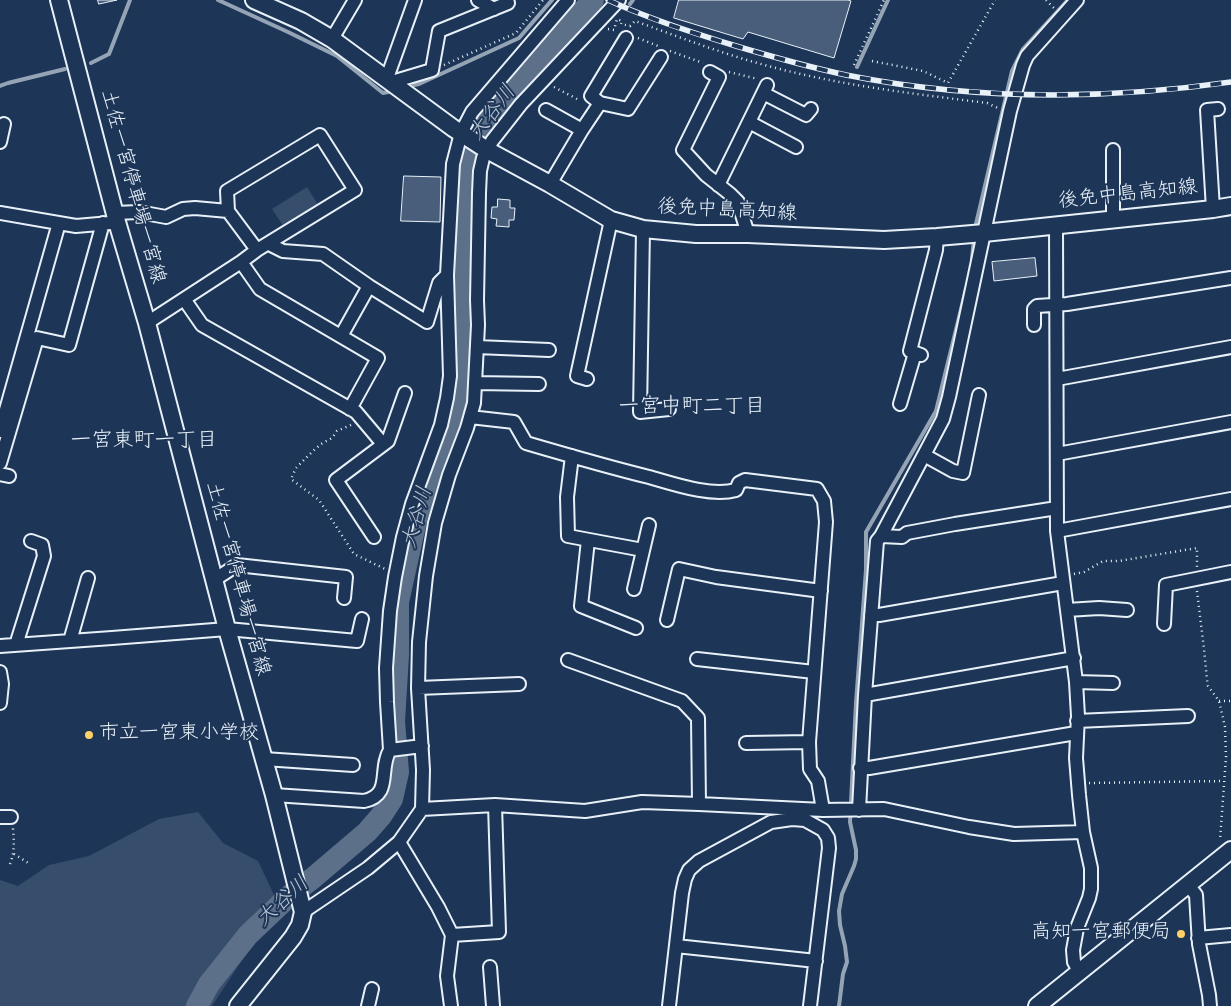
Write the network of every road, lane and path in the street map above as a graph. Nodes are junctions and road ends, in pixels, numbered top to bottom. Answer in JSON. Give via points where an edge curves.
{"nodes":[{"id":1,"x":59,"y":0,"type":"edge"},
{"id":2,"x":254,"y":0,"type":"edge"},
{"id":3,"x":355,"y":0,"type":"edge"},
{"id":4,"x":415,"y":0,"type":"edge"},
{"id":5,"x":478,"y":0,"type":"edge"},
{"id":6,"x":543,"y":0,"type":"edge"},
{"id":7,"x":568,"y":0,"type":"edge"},
{"id":8,"x":619,"y":0,"type":"edge"},
{"id":9,"x":884,"y":0,"type":"edge"},
{"id":10,"x":995,"y":0,"type":"edge"},
{"id":11,"x":1046,"y":0,"type":"edge"},
{"id":12,"x":1077,"y":0,"type":"edge"},
{"id":13,"x":508,"y":4,"type":"dead end"},
{"id":14,"x":1051,"y":5,"type":"dead end"},
{"id":15,"x":494,"y":9,"type":"junction"},
{"id":16,"x":594,"y":26,"type":"junction"},
{"id":17,"x":629,"y":37,"type":"joint"},
{"id":18,"x":332,"y":38,"type":"junction"},
{"id":19,"x":661,"y":57,"type":"dead end"},
{"id":20,"x":872,"y":61,"type":"dead end"},
{"id":21,"x":854,"y":65,"type":"dead end"},
{"id":22,"x":713,"y":69,"type":"junction"},
{"id":23,"x":432,"y":70,"type":"junction"},
{"id":24,"x":389,"y":80,"type":"junction"},
{"id":25,"x":554,"y":86,"type":"dead end"},
{"id":26,"x":764,"y":86,"type":"junction"},
{"id":27,"x":600,"y":102,"type":"junction"},
{"id":28,"x":587,"y":104,"type":"dead end"},
{"id":29,"x":811,"y":109,"type":"dead end"},
{"id":30,"x":998,"y":109,"type":"dead end"},
{"id":31,"x":1218,"y":109,"type":"dead end"},
{"id":32,"x":546,"y":110,"type":"dead end"},
{"id":33,"x":748,"y":122,"type":"junction"},
{"id":34,"x":4,"y":124,"type":"dead end"},
{"id":35,"x":582,"y":130,"type":"junction"},
{"id":36,"x":461,"y":133,"type":"junction"},
{"id":37,"x":0,"y":142,"type":"edge"},
{"id":38,"x":796,"y":147,"type":"dead end"},
{"id":39,"x":484,"y":148,"type":"junction"},
{"id":40,"x":1113,"y":150,"type":"dead end"},
{"id":41,"x":550,"y":184,"type":"junction"},
{"id":42,"x":718,"y":185,"type":"junction"},
{"id":43,"x":1231,"y":206,"type":"edge"},
{"id":44,"x":1213,"y":209,"type":"junction"},
{"id":45,"x":228,"y":211,"type":"junction"},
{"id":46,"x":0,"y":213,"type":"edge"},
{"id":47,"x":1113,"y":219,"type":"junction"},
{"id":48,"x":112,"y":220,"type":"junction"},
{"id":49,"x":611,"y":220,"type":"junction"},
{"id":50,"x":59,"y":223,"type":"junction"},
{"id":51,"x":1056,"y":225,"type":"junction"},
{"id":52,"x":643,"y":229,"type":"junction"},
{"id":53,"x":978,"y":233,"type":"junction"},
{"id":54,"x":748,"y":234,"type":"junction"},
{"id":55,"x":937,"y":237,"type":"junction"},
{"id":56,"x":263,"y":247,"type":"junction"},
{"id":57,"x":241,"y":262,"type":"junction"},
{"id":58,"x":447,"y":275,"type":"junction"},
{"id":59,"x":1231,"y":278,"type":"edge"},
{"id":60,"x":370,"y":286,"type":"junction"},
{"id":61,"x":184,"y":299,"type":"junction"},
{"id":62,"x":1056,"y":304,"type":"junction"},
{"id":63,"x":148,"y":323,"type":"junction"},
{"id":64,"x":1034,"y":325,"type":"dead end"},
{"id":65,"x":341,"y":336,"type":"junction"},
{"id":66,"x":477,"y":347,"type":"junction"},
{"id":67,"x":1231,"y":347,"type":"edge"},
{"id":68,"x":549,"y":350,"type":"dead end"},
{"id":69,"x":587,"y":379,"type":"dead end"},
{"id":70,"x":1057,"y":379,"type":"junction"},
{"id":71,"x":475,"y":383,"type":"junction"},
{"id":72,"x":540,"y":384,"type":"dead end"},
{"id":73,"x":405,"y":394,"type":"dead end"},
{"id":74,"x":979,"y":395,"type":"dead end"},
{"id":75,"x":900,"y":404,"type":"dead end"},
{"id":76,"x":350,"y":409,"type":"junction"},
{"id":77,"x":669,"y":409,"type":"dead end"},
{"id":78,"x":470,"y":417,"type":"junction"},
{"id":79,"x":1231,"y":422,"type":"edge"},
{"id":80,"x":0,"y":431,"type":"edge"},
{"id":81,"x":384,"y":444,"type":"junction"},
{"id":82,"x":1057,"y":454,"type":"junction"},
{"id":83,"x":924,"y":455,"type":"junction"},
{"id":84,"x":572,"y":456,"type":"junction"},
{"id":85,"x":0,"y":463,"type":"edge"},
{"id":86,"x":1231,"y":499,"type":"edge"},
{"id":87,"x":1057,"y":508,"type":"junction"},
{"id":88,"x":649,"y":525,"type":"dead end"},
{"id":89,"x":1057,"y":531,"type":"junction"},
{"id":90,"x":881,"y":536,"type":"junction"},
{"id":91,"x":374,"y":537,"type":"dead end"},
{"id":92,"x":588,"y":540,"type":"junction"},
{"id":93,"x":31,"y":541,"type":"dead end"},
{"id":94,"x":643,"y":550,"type":"junction"},
{"id":95,"x":1231,"y":572,"type":"edge"},
{"id":96,"x":88,"y":578,"type":"dead end"},
{"id":97,"x":1196,"y":579,"type":"junction"},
{"id":98,"x":214,"y":580,"type":"junction"},
{"id":99,"x":1063,"y":580,"type":"junction"},
{"id":100,"x":634,"y":589,"type":"dead end"},
{"id":101,"x":821,"y":591,"type":"junction"},
{"id":102,"x":344,"y":598,"type":"dead end"},
{"id":103,"x":1067,"y":610,"type":"junction"},
{"id":104,"x":1127,"y":610,"type":"dead end"},
{"id":105,"x":871,"y":615,"type":"junction"},
{"id":106,"x":362,"y":619,"type":"dead end"},
{"id":107,"x":667,"y":620,"type":"dead end"},
{"id":108,"x":1164,"y":624,"type":"dead end"},
{"id":109,"x":636,"y":628,"type":"dead end"},
{"id":110,"x":227,"y":629,"type":"junction"},
{"id":111,"x":70,"y":641,"type":"junction"},
{"id":112,"x":16,"y":645,"type":"junction"},
{"id":113,"x":0,"y":646,"type":"edge"},
{"id":114,"x":1074,"y":658,"type":"junction"},
{"id":115,"x":697,"y":659,"type":"dead end"},
{"id":116,"x":568,"y":660,"type":"dead end"},
{"id":117,"x":0,"y":672,"type":"edge"},
{"id":118,"x":814,"y":672,"type":"junction"},
{"id":119,"x":1076,"y":682,"type":"junction"},
{"id":120,"x":1113,"y":683,"type":"dead end"},
{"id":121,"x":519,"y":684,"type":"dead end"},
{"id":122,"x":418,"y":688,"type":"junction"},
{"id":123,"x":864,"y":695,"type":"junction"},
{"id":124,"x":1219,"y":701,"type":"junction"},
{"id":125,"x":1231,"y":701,"type":"edge"},
{"id":126,"x":0,"y":702,"type":"edge"},
{"id":127,"x":1188,"y":716,"type":"dead end"},
{"id":128,"x":1077,"y":728,"type":"junction"},
{"id":129,"x":810,"y":742,"type":"junction"},
{"id":130,"x":746,"y":743,"type":"dead end"},
{"id":131,"x":422,"y":746,"type":"junction"},
{"id":132,"x":390,"y":750,"type":"junction"},
{"id":133,"x":264,"y":759,"type":"junction"},
{"id":134,"x":353,"y":765,"type":"dead end"},
{"id":135,"x":860,"y":768,"type":"junction"},
{"id":136,"x":1224,"y":781,"type":"junction"},
{"id":137,"x":1078,"y":783,"type":"junction"},
{"id":138,"x":274,"y":795,"type":"junction"},
{"id":139,"x":699,"y":804,"type":"junction"},
{"id":140,"x":495,"y":805,"type":"junction"},
{"id":141,"x":422,"y":809,"type":"junction"},
{"id":142,"x":823,"y":810,"type":"junction"},
{"id":143,"x":854,"y":810,"type":"junction"},
{"id":144,"x":5,"y":817,"type":"edge"},
{"id":145,"x":1083,"y":832,"type":"junction"},
{"id":146,"x":399,"y":842,"type":"junction"},
{"id":147,"x":1227,"y":853,"type":"edge"},
{"id":148,"x":14,"y":854,"type":"junction"},
{"id":149,"x":10,"y":864,"type":"dead end"},
{"id":150,"x":30,"y":864,"type":"dead end"},
{"id":151,"x":1188,"y":885,"type":"junction"},
{"id":152,"x":302,"y":911,"type":"junction"},
{"id":153,"x":452,"y":935,"type":"junction"},
{"id":154,"x":1231,"y":935,"type":"edge"},
{"id":155,"x":1198,"y":938,"type":"junction"},
{"id":156,"x":676,"y":946,"type":"junction"},
{"id":157,"x":816,"y":961,"type":"junction"},
{"id":158,"x":490,"y":967,"type":"dead end"},
{"id":159,"x":1080,"y":973,"type":"junction"},
{"id":160,"x":372,"y":989,"type":"dead end"},
{"id":161,"x":238,"y":1006,"type":"edge"},
{"id":162,"x":368,"y":1006,"type":"edge"},
{"id":163,"x":451,"y":1006,"type":"edge"},
{"id":164,"x":493,"y":1006,"type":"edge"},
{"id":165,"x":669,"y":1006,"type":"edge"},
{"id":166,"x":810,"y":1006,"type":"edge"},
{"id":167,"x":1037,"y":1006,"type":"edge"},
{"id":168,"x":1210,"y":1006,"type":"edge"}],
"edges":[{"from":1,"to":48,"type":"main road","name":"土佐一宮停車場一宮線"},
{"from":2,"to":18,"type":"main road","name":"後免中島高知線"},
{"from":3,"to":18,"type":"street"},
{"from":4,"to":24,"type":"street"},
{"from":5,"to":15,"type":"street"},
{"from":6,"to":23,"type":"path","via":[[516,33]]},
{"from":7,"to":36,"type":"street","via":[[472,112]]},
{"from":8,"to":16,"type":"street"},
{"from":9,"to":21,"type":"path"},
{"from":10,"to":20,"type":"path","via":[[948,83],[923,71]]},
{"from":11,"to":14,"type":"path"},
{"from":12,"to":53,"type":"street","via":[[1027,56]]},
{"from":13,"to":15,"type":"street"},
{"from":15,"to":23,"type":"street","via":[[439,31]]},
{"from":16,"to":30,"type":"path","via":[[614,30],[617,19],[622,21],[621,24],[630,26],[635,21],[775,68],[890,90],[987,103]]},
{"from":16,"to":39,"type":"street"},
{"from":17,"to":22,"type":"path"},
{"from":17,"to":27,"type":"street","via":[[591,96]]},
{"from":18,"to":24,"type":"main road","name":"後免中島高知線"},
{"from":19,"to":27,"type":"street","via":[[628,109]]},
{"from":22,"to":26,"type":"path"},
{"from":22,"to":42,"type":"street","via":[[719,77],[683,150]]},
{"from":23,"to":24,"type":"street"},
{"from":24,"to":36,"type":"main road","name":"後免中島高知線"},
{"from":25,"to":28,"type":"path"},
{"from":26,"to":29,"type":"street","via":[[806,115]]},
{"from":26,"to":33,"type":"street"},
{"from":27,"to":35,"type":"street"},
{"from":31,"to":44,"type":"street","via":[[1207,110]]},
{"from":32,"to":35,"type":"street"},
{"from":33,"to":38,"type":"street"},
{"from":33,"to":42,"type":"street"},
{"from":34,"to":37,"type":"street"},
{"from":35,"to":41,"type":"street"},
{"from":36,"to":39,"type":"main road","name":"後免中島高知線"},
{"from":36,"to":58,"type":"street","via":[[453,164]]},
{"from":39,"to":41,"type":"main road","name":"後免中島高知線"},
{"from":39,"to":66,"type":"street","via":[[479,193]]},
{"from":40,"to":47,"type":"street"},
{"from":41,"to":49,"type":"main road","name":"後免中島高知線"},
{"from":42,"to":54,"type":"street","via":[[738,202]]},
{"from":43,"to":44,"type":"main road","name":"後免中島高知線"},
{"from":44,"to":47,"type":"main road","name":"後免中島高知線"},
{"from":45,"to":48,"type":"street","via":[[183,209],[166,217],[139,212]]},
{"from":45,"to":56,"type":"street"},
{"from":45,"to":56,"type":"street","via":[[227,191],[320,135],[355,190]]},
{"from":46,"to":50,"type":"street"},
{"from":47,"to":51,"type":"main road","name":"後免中島高知線"},
{"from":48,"to":50,"type":"street","via":[[76,226]]},
{"from":48,"to":63,"type":"main road","name":"土佐一宮停車場一宮線"},
{"from":48,"to":85,"type":"street","via":[[69,345],[37,338]]},
{"from":49,"to":52,"type":"main road","name":"後免中島高知線"},
{"from":49,"to":69,"type":"street","via":[[577,376]]},
{"from":50,"to":80,"type":"street"},
{"from":51,"to":53,"type":"main road","name":"後免中島高知線"},
{"from":51,"to":62,"type":"street"},
{"from":52,"to":54,"type":"main road","name":"後免中島高知線"},
{"from":52,"to":77,"type":"street","via":[[640,412]]},
{"from":53,"to":55,"type":"main road","name":"後免中島高知線"},
{"from":53,"to":83,"type":"street","via":[[949,397],[943,419]]},
{"from":54,"to":55,"type":"main road","name":"後免中島高知線","via":[[884,240]]},
{"from":55,"to":75,"type":"street","via":[[910,351],[918,354]]},
{"from":56,"to":57,"type":"street"},
{"from":56,"to":60,"type":"street","via":[[323,254]]},
{"from":57,"to":61,"type":"street"},
{"from":57,"to":65,"type":"street","via":[[260,289]]},
{"from":58,"to":60,"type":"street","via":[[439,282],[427,322]]},
{"from":58,"to":132,"type":"street","via":[[450,376],[447,398],[403,537],[390,610],[386,668]]},
{"from":59,"to":62,"type":"street"},
{"from":60,"to":65,"type":"street"},
{"from":61,"to":63,"type":"street"},
{"from":61,"to":76,"type":"street","via":[[202,325]]},
{"from":62,"to":64,"type":"street","via":[[1037,306]]},
{"from":62,"to":70,"type":"street"},
{"from":63,"to":98,"type":"main road","name":"土佐一宮停車場一宮線"},
{"from":65,"to":76,"type":"street","via":[[378,358]]},
{"from":66,"to":68,"type":"street"},
{"from":66,"to":71,"type":"street"},
{"from":67,"to":70,"type":"street"},
{"from":70,"to":82,"type":"street"},
{"from":71,"to":72,"type":"street"},
{"from":71,"to":78,"type":"street"},
{"from":73,"to":81,"type":"street","via":[[388,441]]},
{"from":74,"to":83,"type":"street","via":[[963,473]]},
{"from":76,"to":81,"type":"street"},
{"from":78,"to":84,"type":"street","via":[[514,422],[526,443]]},
{"from":78,"to":122,"type":"street","via":[[448,475],[435,523],[419,642]]},
{"from":79,"to":82,"type":"street"},
{"from":81,"to":91,"type":"street","via":[[336,480]]},
{"from":82,"to":87,"type":"street"},
{"from":83,"to":90,"type":"street"},
{"from":84,"to":92,"type":"street","via":[[567,497],[568,536]]},
{"from":84,"to":101,"type":"street","via":[[694,489],[727,492],[736,490],[745,480],[817,489],[824,501],[826,522]]},
{"from":86,"to":89,"type":"street"},
{"from":87,"to":89,"type":"street"},
{"from":87,"to":90,"type":"street","via":[[955,524],[907,533],[902,537]]},
{"from":88,"to":94,"type":"street"},
{"from":89,"to":99,"type":"street"},
{"from":90,"to":105,"type":"street","via":[[877,542]]},
{"from":92,"to":94,"type":"street"},
{"from":92,"to":109,"type":"street","via":[[581,606]]},
{"from":93,"to":112,"type":"street","via":[[42,545],[44,556]]},
{"from":94,"to":100,"type":"street"},
{"from":95,"to":97,"type":"street"},
{"from":96,"to":111,"type":"street"},
{"from":97,"to":99,"type":"path","via":[[1197,548],[1103,561]]},
{"from":97,"to":108,"type":"street","via":[[1166,585]]},
{"from":97,"to":124,"type":"path","via":[[1208,686]]},
{"from":98,"to":102,"type":"street","via":[[237,565],[346,576]]},
{"from":98,"to":110,"type":"main road","name":"土佐一宮停車場一宮線"},
{"from":99,"to":103,"type":"street"},
{"from":99,"to":105,"type":"street"},
{"from":101,"to":107,"type":"street","via":[[679,569]]},
{"from":101,"to":118,"type":"street"},
{"from":103,"to":104,"type":"street"},
{"from":103,"to":114,"type":"street"},
{"from":105,"to":123,"type":"street"},
{"from":106,"to":110,"type":"street","via":[[357,641]]},
{"from":110,"to":111,"type":"street"},
{"from":110,"to":133,"type":"main road","name":"土佐一宮停車場一宮線"},
{"from":111,"to":112,"type":"street"},
{"from":112,"to":113,"type":"street"},
{"from":114,"to":119,"type":"street"},
{"from":114,"to":123,"type":"street"},
{"from":115,"to":118,"type":"street"},
{"from":116,"to":139,"type":"street","via":[[682,701],[698,718]]},
{"from":117,"to":126,"type":"street"},
{"from":118,"to":129,"type":"street"},
{"from":119,"to":120,"type":"street"},
{"from":119,"to":128,"type":"street"},
{"from":121,"to":122,"type":"street"},
{"from":122,"to":131,"type":"street"},
{"from":123,"to":135,"type":"street"},
{"from":124,"to":125,"type":"path"},
{"from":124,"to":136,"type":"path","via":[[1225,727]]},
{"from":127,"to":128,"type":"street"},
{"from":128,"to":135,"type":"street"},
{"from":128,"to":137,"type":"street"},
{"from":129,"to":130,"type":"street"},
{"from":129,"to":142,"type":"street","via":[[810,769],[818,781]]},
{"from":131,"to":132,"type":"street"},
{"from":131,"to":141,"type":"street"},
{"from":132,"to":138,"type":"street","via":[[386,757],[383,784],[373,799]]},
{"from":133,"to":134,"type":"street"},
{"from":133,"to":138,"type":"main road","name":"土佐一宮停車場一宮線"},
{"from":135,"to":143,"type":"street"},
{"from":136,"to":137,"type":"path"},
{"from":136,"to":147,"type":"path","via":[[1220,845]]},
{"from":137,"to":145,"type":"street"},
{"from":138,"to":152,"type":"main road","name":"土佐一宮停車場一宮線"},
{"from":139,"to":140,"type":"street","via":[[642,802],[586,811]]},
{"from":139,"to":142,"type":"street"},
{"from":140,"to":141,"type":"street"},
{"from":140,"to":153,"type":"street","via":[[499,932]]},
{"from":141,"to":146,"type":"street"},
{"from":142,"to":143,"type":"street"},
{"from":143,"to":145,"type":"street","via":[[884,809],[1014,834]]},
{"from":144,"to":148,"type":"path","via":[[14,843]]},
{"from":145,"to":159,"type":"street","via":[[1091,889],[1073,950],[1074,962]]},
{"from":146,"to":152,"type":"street","via":[[368,868]]},
{"from":146,"to":153,"type":"street"},
{"from":147,"to":151,"type":"main road"},
{"from":148,"to":149,"type":"path"},
{"from":148,"to":150,"type":"path"},
{"from":151,"to":155,"type":"street","via":[[1196,895]]},
{"from":151,"to":159,"type":"main road"},
{"from":152,"to":161,"type":"main road","via":[[300,925],[293,937]]},
{"from":153,"to":163,"type":"street","via":[[447,976]]},
{"from":154,"to":155,"type":"street"},
{"from":155,"to":168,"type":"street"},
{"from":156,"to":157,"type":"street"},
{"from":156,"to":157,"type":"street","via":[[684,879],[689,870],[771,822],[806,820],[823,830],[829,848]]},
{"from":156,"to":165,"type":"street"},
{"from":157,"to":166,"type":"street"},
{"from":158,"to":164,"type":"street"},
{"from":159,"to":167,"type":"main road"},
{"from":160,"to":162,"type":"street"}]}
